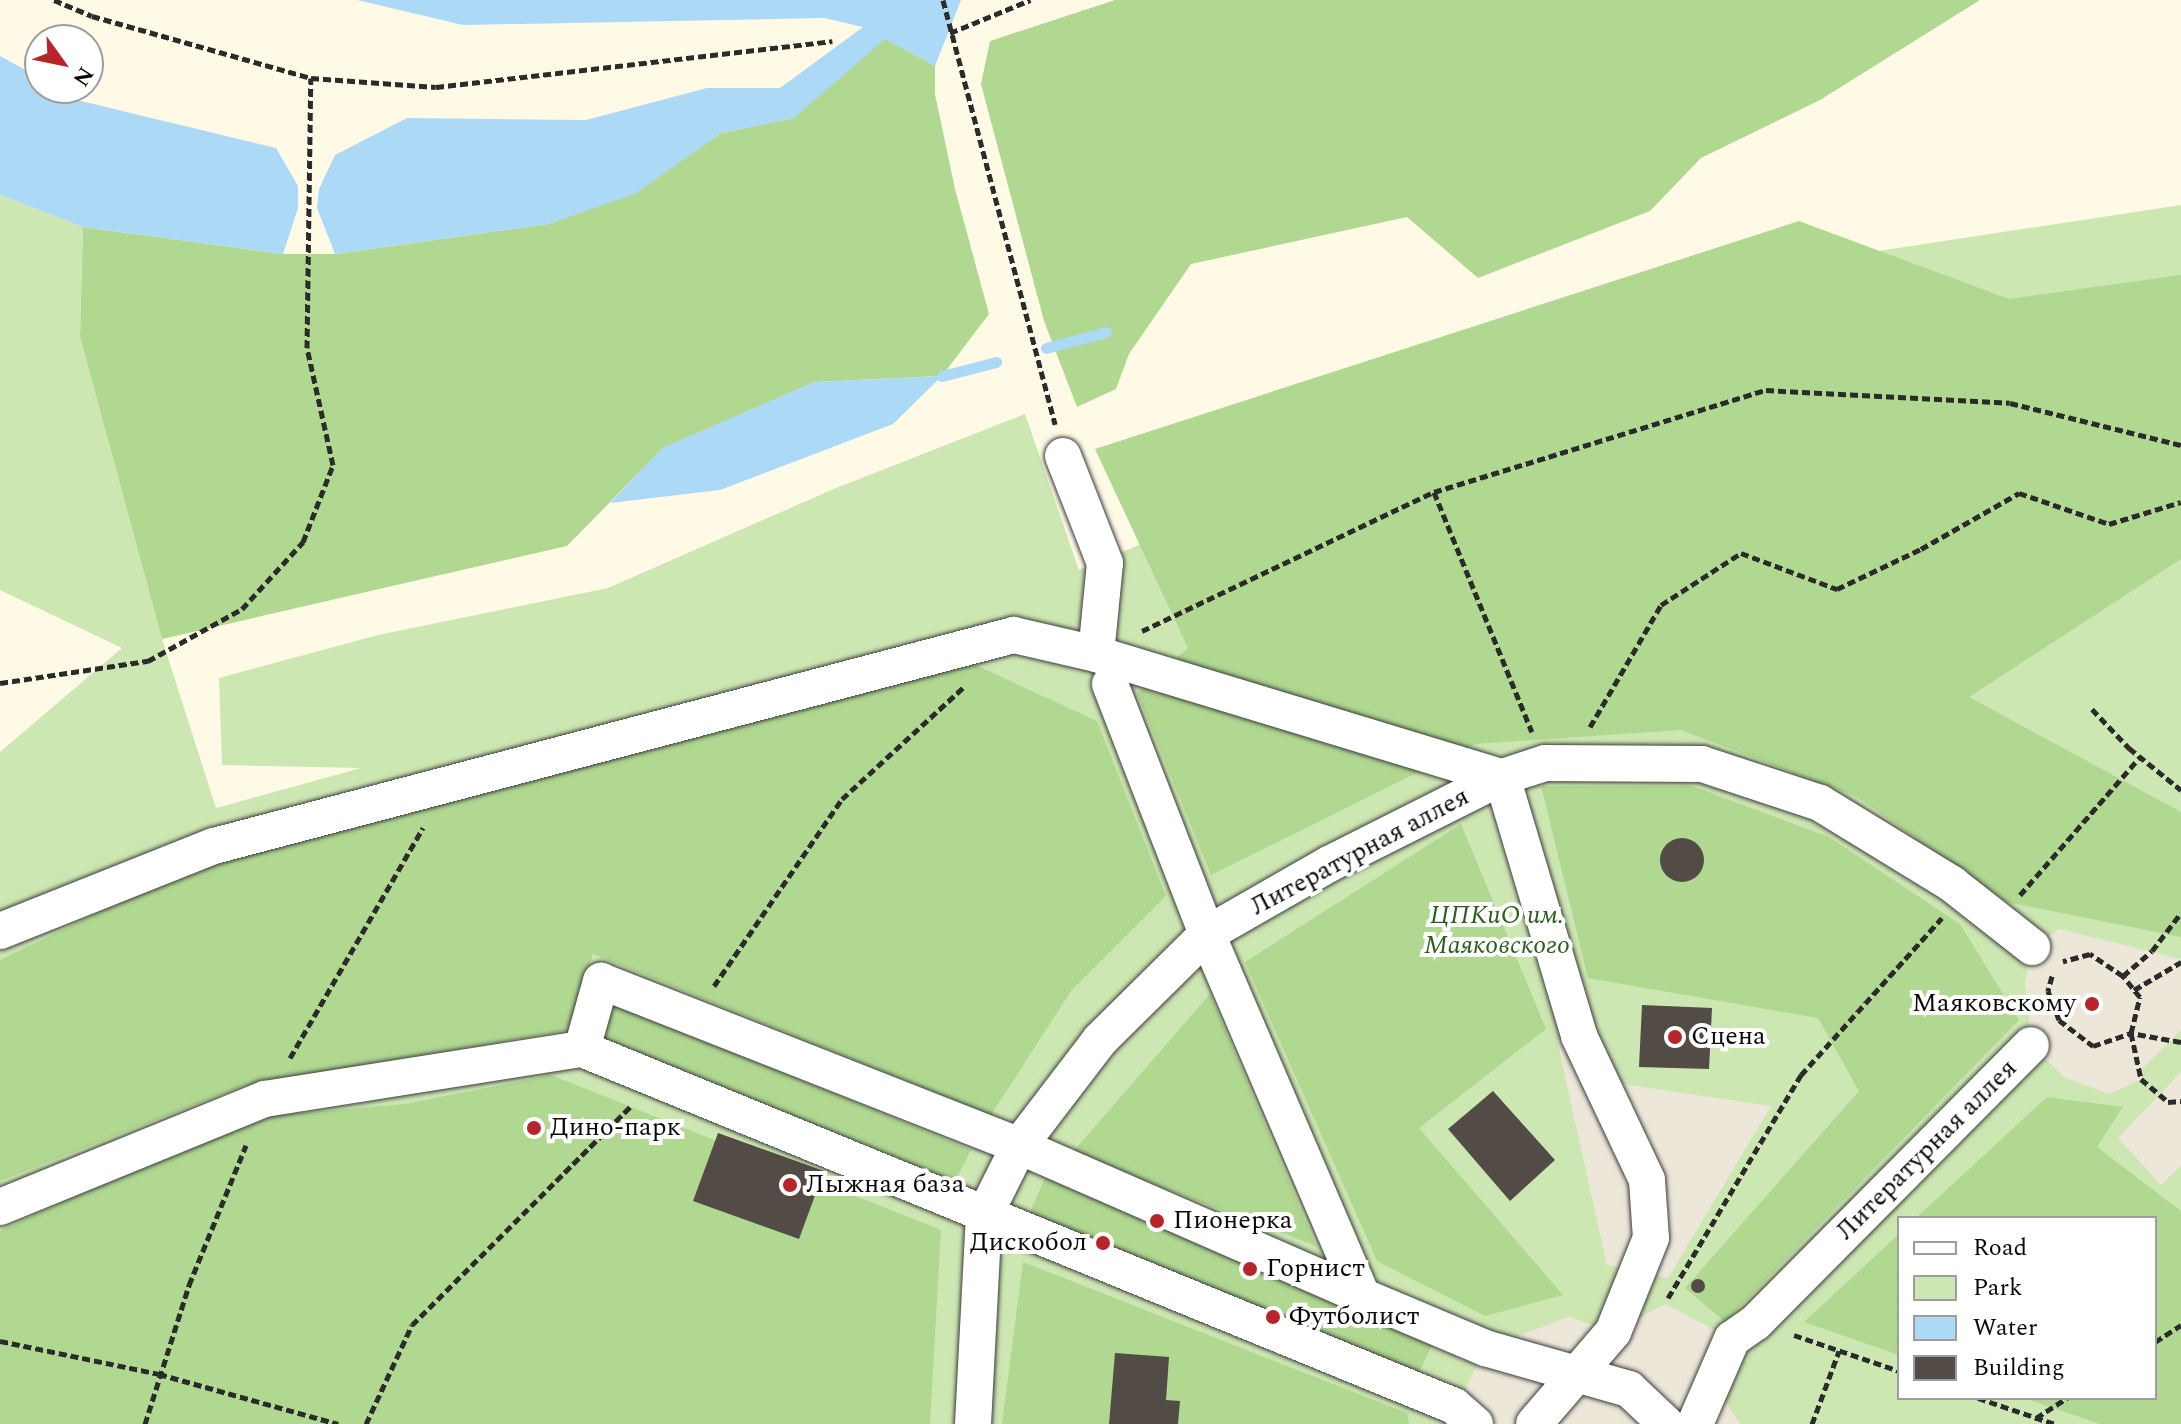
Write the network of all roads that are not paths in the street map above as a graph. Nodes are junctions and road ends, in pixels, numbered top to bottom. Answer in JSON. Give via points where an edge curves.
{"nodes":[{"id":1,"x":1063,"y":456,"type":"road end"},
{"id":2,"x":1103,"y":669,"type":"junction"},
{"id":3,"x":1502,"y":777,"type":"junction"},
{"id":4,"x":0,"y":931,"type":"edge"},
{"id":5,"x":1207,"y":934,"type":"junction"},
{"id":6,"x":2032,"y":947,"type":"dead end"},
{"id":7,"x":2031,"y":1045,"type":"dead end"},
{"id":8,"x":582,"y":1049,"type":"junction"},
{"id":9,"x":1019,"y":1146,"type":"junction"},
{"id":10,"x":0,"y":1207,"type":"edge"},
{"id":11,"x":984,"y":1216,"type":"junction"},
{"id":12,"x":1362,"y":1296,"type":"junction"},
{"id":13,"x":1577,"y":1377,"type":"junction"},
{"id":14,"x":973,"y":1424,"type":"edge"},
{"id":15,"x":1475,"y":1424,"type":"edge"},
{"id":16,"x":1534,"y":1424,"type":"edge"},
{"id":17,"x":1666,"y":1424,"type":"edge"},
{"id":18,"x":1695,"y":1424,"type":"edge"}],
"edges":[{"from":1,"to":2,"type":"street","via":[[1105,563]]},
{"from":2,"to":3,"type":"street"},
{"from":2,"to":4,"type":"street","via":[[1014,635],[214,846]]},
{"from":2,"to":5,"type":"street"},
{"from":3,"to":5,"type":"street","name":"Литературная аллея","via":[[1329,864]]},
{"from":3,"to":6,"type":"street","name":"Литературная аллея","via":[[1557,763],[1702,764],[1805,798],[1964,894]]},
{"from":3,"to":13,"type":"street","via":[[1579,1036],[1647,1180],[1651,1238],[1613,1332]]},
{"from":5,"to":9,"type":"street","name":"Литературная аллея","via":[[1100,1040]]},
{"from":5,"to":12,"type":"street"},
{"from":7,"to":18,"type":"street","name":"Литературная аллея","via":[[1756,1322],[1732,1339]]},
{"from":8,"to":9,"type":"street","via":[[601,981]]},
{"from":8,"to":10,"type":"street","via":[[265,1099]]},
{"from":8,"to":11,"type":"street"},
{"from":9,"to":11,"type":"street","name":"Литературная аллея"},
{"from":9,"to":12,"type":"street"},
{"from":11,"to":14,"type":"street","name":"Литературная аллея"},
{"from":11,"to":15,"type":"street","via":[[1454,1406]]},
{"from":12,"to":13,"type":"street","via":[[1485,1348]]},
{"from":13,"to":16,"type":"street"},
{"from":13,"to":17,"type":"street","via":[[1629,1389]]}]}
